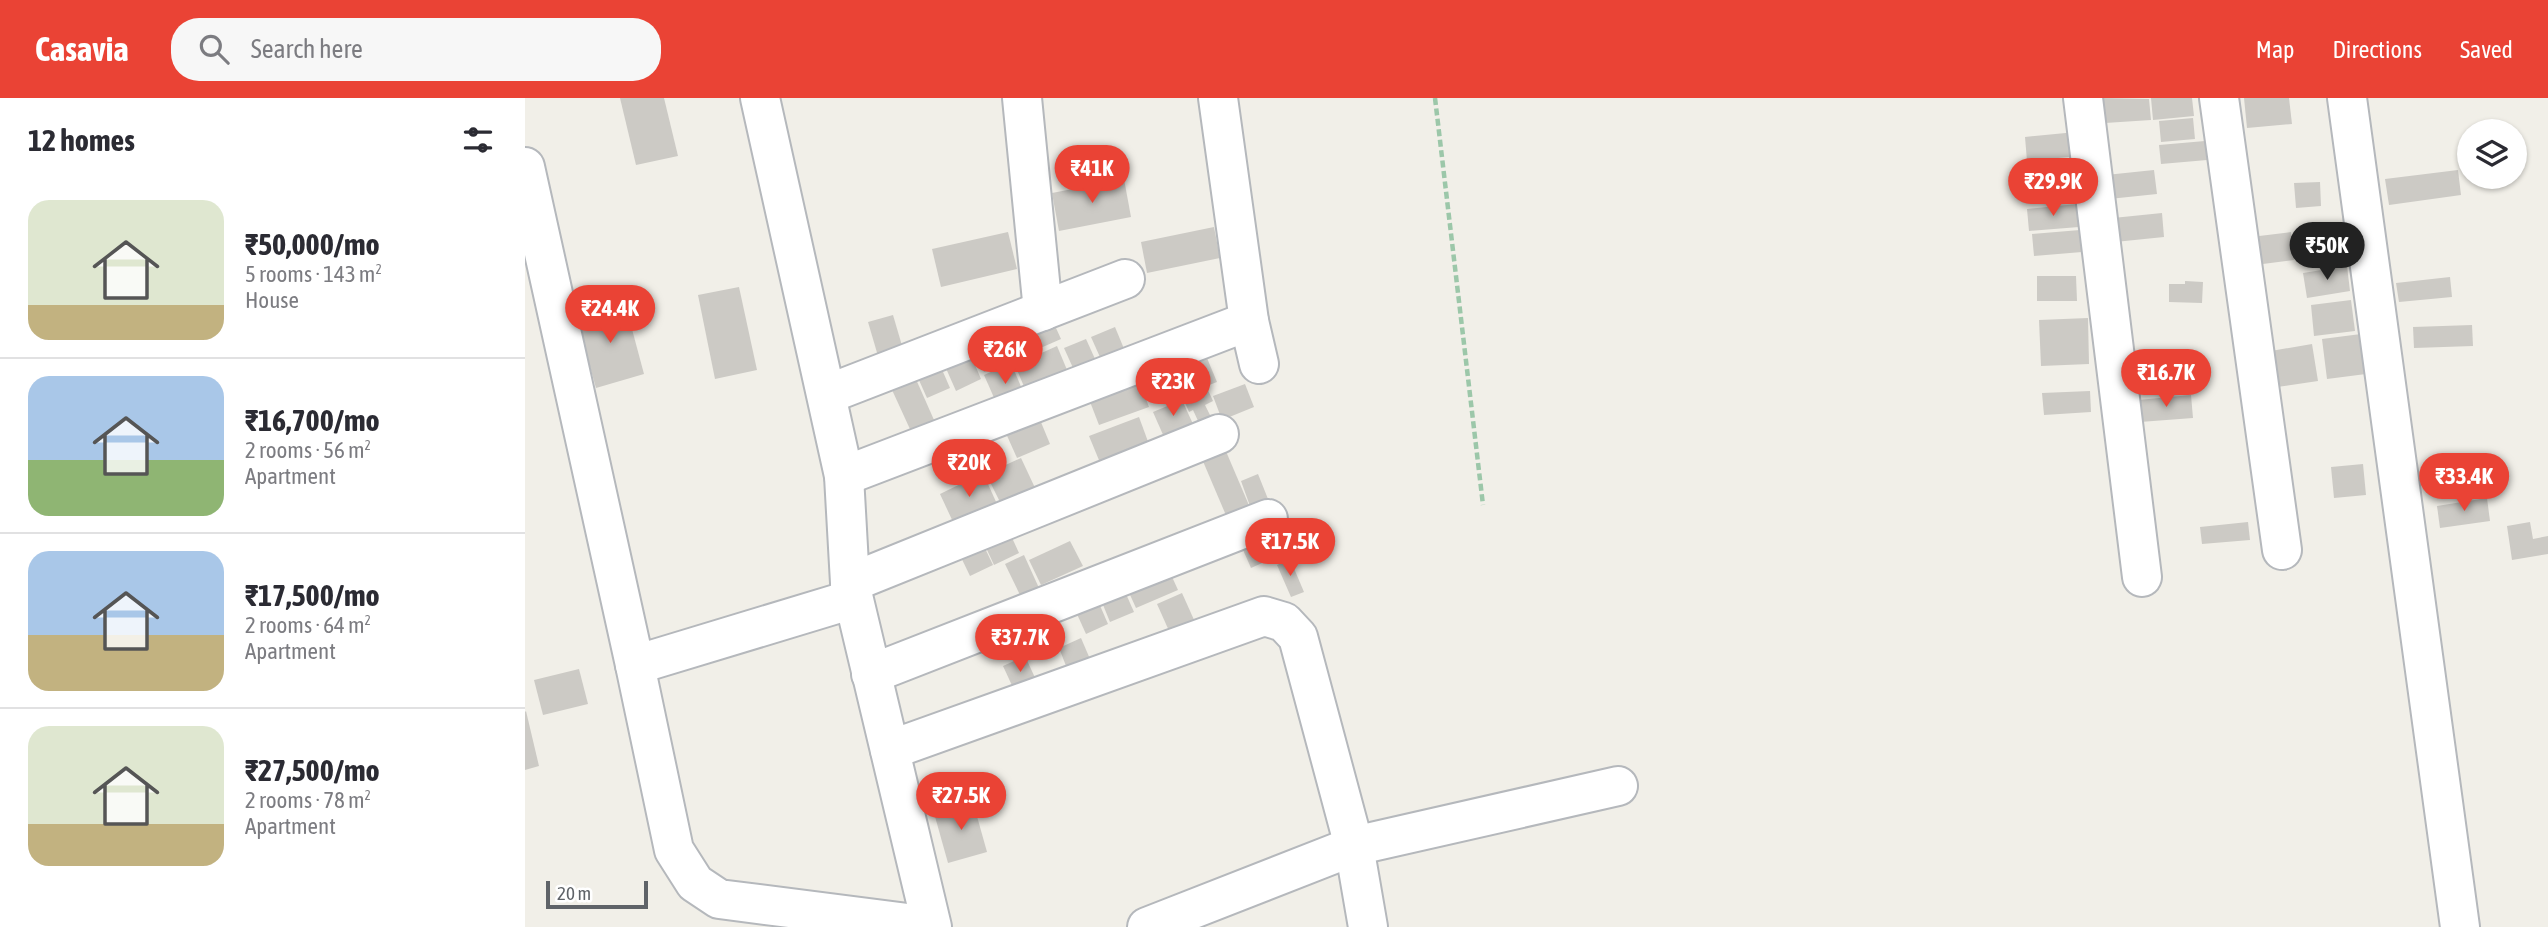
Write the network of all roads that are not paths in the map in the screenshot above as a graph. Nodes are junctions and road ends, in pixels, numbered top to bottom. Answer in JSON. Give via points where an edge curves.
{"nodes":[{"id":1,"x":760,"y":98,"type":"edge"},
{"id":2,"x":1022,"y":98,"type":"edge"},
{"id":3,"x":1218,"y":98,"type":"edge"},
{"id":4,"x":2083,"y":98,"type":"edge"},
{"id":5,"x":2219,"y":98,"type":"edge"},
{"id":6,"x":2347,"y":98,"type":"edge"},
{"id":7,"x":525,"y":167,"type":"edge"},
{"id":8,"x":1125,"y":279,"type":"dead end"},
{"id":9,"x":1043,"y":311,"type":"junction"},
{"id":10,"x":1249,"y":321,"type":"junction"},
{"id":11,"x":1259,"y":364,"type":"dead end"},
{"id":12,"x":828,"y":394,"type":"junction"},
{"id":13,"x":1219,"y":434,"type":"dead end"},
{"id":14,"x":844,"y":476,"type":"junction"},
{"id":15,"x":1268,"y":519,"type":"dead end"},
{"id":16,"x":2282,"y":550,"type":"dead end"},
{"id":17,"x":2142,"y":577,"type":"dead end"},
{"id":18,"x":852,"y":591,"type":"junction"},
{"id":19,"x":635,"y":665,"type":"junction"},
{"id":20,"x":871,"y":674,"type":"junction"},
{"id":21,"x":890,"y":750,"type":"junction"},
{"id":22,"x":1618,"y":786,"type":"dead end"},
{"id":23,"x":1354,"y":846,"type":"junction"},
{"id":24,"x":932,"y":926,"type":"edge"},
{"id":25,"x":1147,"y":927,"type":"edge"},
{"id":26,"x":1368,"y":927,"type":"edge"},
{"id":27,"x":2460,"y":927,"type":"edge"}],
"edges":[{"from":1,"to":12,"type":"street"},
{"from":2,"to":9,"type":"street"},
{"from":3,"to":10,"type":"street"},
{"from":4,"to":17,"type":"street"},
{"from":5,"to":16,"type":"street"},
{"from":6,"to":27,"type":"street"},
{"from":7,"to":19,"type":"street"},
{"from":8,"to":9,"type":"street"},
{"from":9,"to":12,"type":"street"},
{"from":10,"to":11,"type":"street"},
{"from":10,"to":14,"type":"street"},
{"from":12,"to":14,"type":"street"},
{"from":13,"to":18,"type":"street"},
{"from":14,"to":18,"type":"street"},
{"from":15,"to":20,"type":"street"},
{"from":18,"to":19,"type":"street"},
{"from":18,"to":20,"type":"street"},
{"from":19,"to":24,"type":"street","via":[[674,850],[695,883],[719,899]]},
{"from":20,"to":21,"type":"street"},
{"from":21,"to":23,"type":"street","via":[[1263,616],[1284,622],[1298,637]]},
{"from":21,"to":24,"type":"street"},
{"from":22,"to":23,"type":"street"},
{"from":23,"to":25,"type":"street"},
{"from":23,"to":26,"type":"street"}]}
